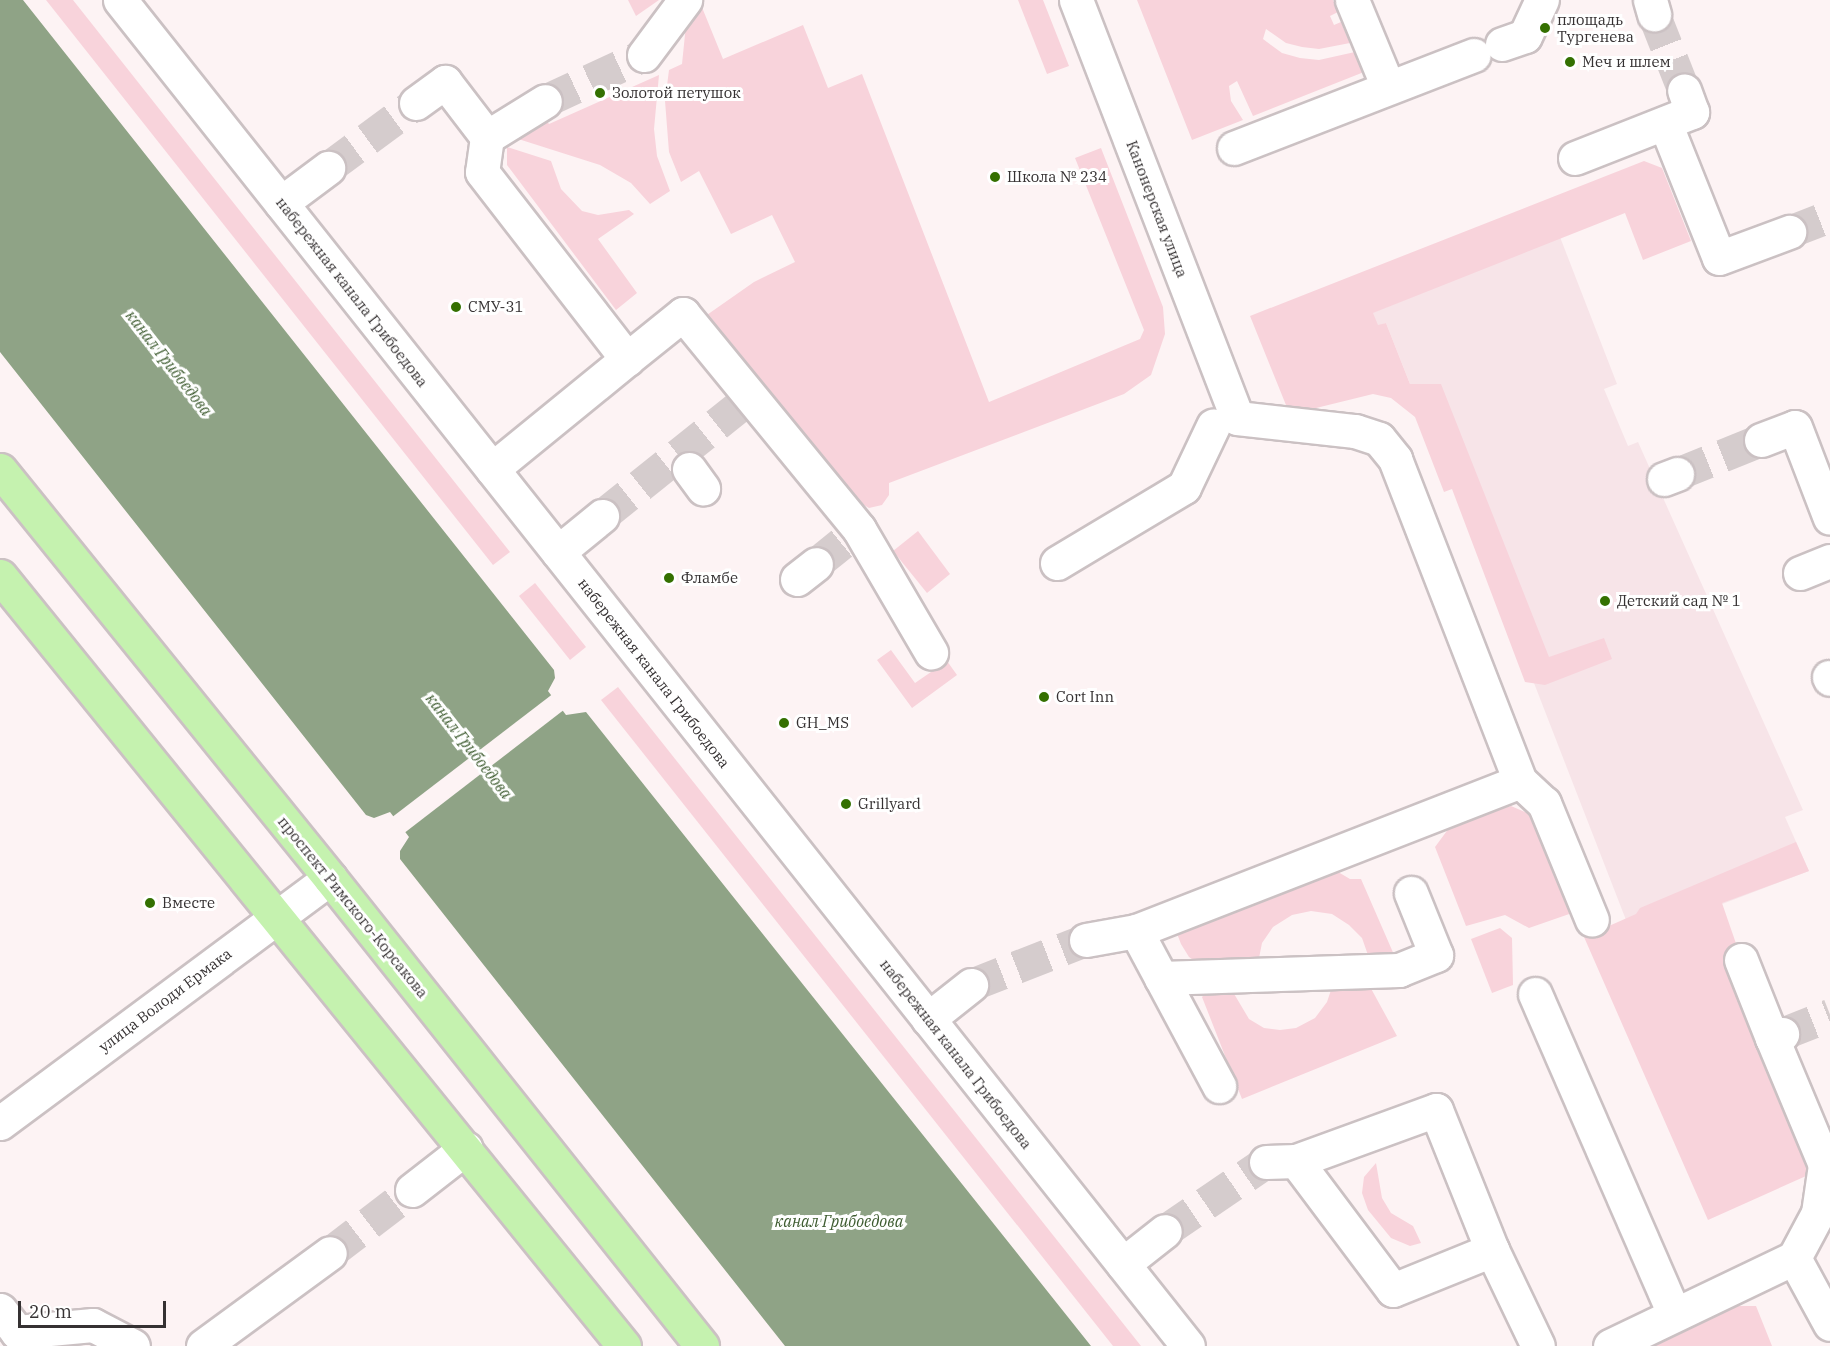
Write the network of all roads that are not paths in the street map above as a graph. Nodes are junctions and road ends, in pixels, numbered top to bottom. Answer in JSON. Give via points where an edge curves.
{"nodes":[{"id":1,"x":685,"y":0,"type":"edge"},
{"id":2,"x":1076,"y":0,"type":"edge"},
{"id":3,"x":1352,"y":0,"type":"edge"},
{"id":4,"x":1542,"y":0,"type":"edge"},
{"id":5,"x":124,"y":2,"type":"edge"},
{"id":6,"x":644,"y":55,"type":"tunnel mouth"},
{"id":7,"x":1388,"y":87,"type":"junction"},
{"id":8,"x":1684,"y":90,"type":"tunnel mouth"},
{"id":9,"x":545,"y":100,"type":"tunnel mouth"},
{"id":10,"x":416,"y":103,"type":"tunnel mouth"},
{"id":11,"x":1665,"y":123,"type":"junction"},
{"id":12,"x":488,"y":137,"type":"junction"},
{"id":13,"x":1234,"y":148,"type":"dead end"},
{"id":14,"x":1575,"y":158,"type":"dead end"},
{"id":15,"x":328,"y":168,"type":"tunnel mouth"},
{"id":16,"x":280,"y":202,"type":"junction"},
{"id":17,"x":1790,"y":232,"type":"tunnel mouth"},
{"id":18,"x":627,"y":359,"type":"junction"},
{"id":19,"x":1225,"y":422,"type":"junction"},
{"id":20,"x":1761,"y":440,"type":"tunnel mouth"},
{"id":21,"x":492,"y":469,"type":"junction"},
{"id":22,"x":0,"y":471,"type":"edge"},
{"id":23,"x":602,"y":516,"type":"tunnel mouth"},
{"id":24,"x":1830,"y":518,"type":"edge"},
{"id":25,"x":558,"y":552,"type":"junction"},
{"id":26,"x":1830,"y":561,"type":"edge"},
{"id":27,"x":1057,"y":563,"type":"dead end"},
{"id":28,"x":1800,"y":573,"type":"dead end"},
{"id":29,"x":0,"y":576,"type":"edge"},
{"id":30,"x":931,"y":651,"type":"dead end"},
{"id":31,"x":1520,"y":781,"type":"junction"},
{"id":32,"x":330,"y":878,"type":"junction"},
{"id":33,"x":1411,"y":893,"type":"dead end"},
{"id":34,"x":278,"y":916,"type":"junction"},
{"id":35,"x":1592,"y":920,"type":"dead end"},
{"id":36,"x":1136,"y":931,"type":"junction"},
{"id":37,"x":1086,"y":940,"type":"tunnel mouth"},
{"id":38,"x":1741,"y":960,"type":"dead end"},
{"id":39,"x":1161,"y":978,"type":"junction"},
{"id":40,"x":971,"y":985,"type":"tunnel mouth"},
{"id":41,"x":1535,"y":994,"type":"dead end"},
{"id":42,"x":928,"y":1019,"type":"junction"},
{"id":43,"x":1219,"y":1086,"type":"dead end"},
{"id":44,"x":0,"y":1123,"type":"edge"},
{"id":45,"x":466,"y":1148,"type":"junction"},
{"id":46,"x":412,"y":1190,"type":"tunnel mouth"},
{"id":47,"x":1165,"y":1231,"type":"tunnel mouth"},
{"id":48,"x":1492,"y":1250,"type":"junction"},
{"id":49,"x":330,"y":1253,"type":"tunnel mouth"},
{"id":50,"x":1794,"y":1258,"type":"junction"},
{"id":51,"x":1123,"y":1264,"type":"junction"},
{"id":52,"x":0,"y":1310,"type":"edge"},
{"id":53,"x":1674,"y":1314,"type":"junction"},
{"id":54,"x":1830,"y":1324,"type":"edge"},
{"id":55,"x":219,"y":1341,"type":"edge"},
{"id":56,"x":133,"y":1346,"type":"edge"},
{"id":57,"x":624,"y":1346,"type":"edge"},
{"id":58,"x":702,"y":1346,"type":"edge"},
{"id":59,"x":1188,"y":1346,"type":"edge"},
{"id":60,"x":1538,"y":1346,"type":"edge"},
{"id":61,"x":1610,"y":1346,"type":"edge"}],
"edges":[{"from":1,"to":6,"type":"street"},
{"from":2,"to":19,"type":"street","name":"Канонерская улица"},
{"from":3,"to":7,"type":"street"},
{"from":4,"to":7,"type":"street","via":[[1525,36]]},
{"from":5,"to":16,"type":"street","name":"набережная канала Грибоедова"},
{"from":7,"to":13,"type":"street"},
{"from":8,"to":11,"type":"street","via":[[1692,112]]},
{"from":9,"to":12,"type":"street"},
{"from":10,"to":12,"type":"street","via":[[445,82]]},
{"from":11,"to":14,"type":"street"},
{"from":11,"to":17,"type":"street","via":[[1719,258]]},
{"from":12,"to":18,"type":"street","via":[[482,172]]},
{"from":15,"to":16,"type":"street"},
{"from":16,"to":21,"type":"street","name":"набережная канала Грибоедова"},
{"from":18,"to":21,"type":"street"},
{"from":18,"to":30,"type":"street","via":[[683,314],[853,535]]},
{"from":19,"to":27,"type":"street","via":[[1184,487]]},
{"from":19,"to":31,"type":"street","via":[[1355,431],[1379,439],[1389,452]]},
{"from":20,"to":24,"type":"street","via":[[1795,427]]},
{"from":21,"to":25,"type":"street","name":"набережная канала Грибоедова"},
{"from":22,"to":32,"type":"main road","name":"проспект Римского-Корсакова"},
{"from":23,"to":25,"type":"street"},
{"from":25,"to":42,"type":"street","name":"набережная канала Грибоедова"},
{"from":26,"to":28,"type":"street"},
{"from":29,"to":34,"type":"main road"},
{"from":31,"to":35,"type":"street","via":[[1544,803]]},
{"from":31,"to":36,"type":"street"},
{"from":32,"to":34,"type":"street","name":"улица Володи Ермака"},
{"from":32,"to":58,"type":"main road","name":"проспект Римского-Корсакова"},
{"from":33,"to":39,"type":"street","via":[[1436,955],[1399,970]]},
{"from":34,"to":44,"type":"street","name":"улица Володи Ермака"},
{"from":34,"to":45,"type":"main road"},
{"from":36,"to":37,"type":"street"},
{"from":36,"to":39,"type":"street"},
{"from":38,"to":50,"type":"street","via":[[1777,1036],[1825,1165],[1818,1213]]},
{"from":39,"to":43,"type":"street"},
{"from":40,"to":42,"type":"street"},
{"from":41,"to":53,"type":"street"},
{"from":42,"to":51,"type":"street","name":"набережная канала Грибоедова"},
{"from":45,"to":46,"type":"street"},
{"from":45,"to":57,"type":"main road"},
{"from":47,"to":51,"type":"street"},
{"from":48,"to":48,"type":"street","via":[[1436,1110],[1281,1162],[1393,1290]]},
{"from":48,"to":60,"type":"street"},
{"from":49,"to":55,"type":"street"},
{"from":50,"to":53,"type":"street"},
{"from":50,"to":54,"type":"street"},
{"from":51,"to":59,"type":"street","name":"набережная канала Грибоедова"},
{"from":52,"to":56,"type":"street","via":[[17,1332],[93,1325]]},
{"from":53,"to":61,"type":"street"}]}
